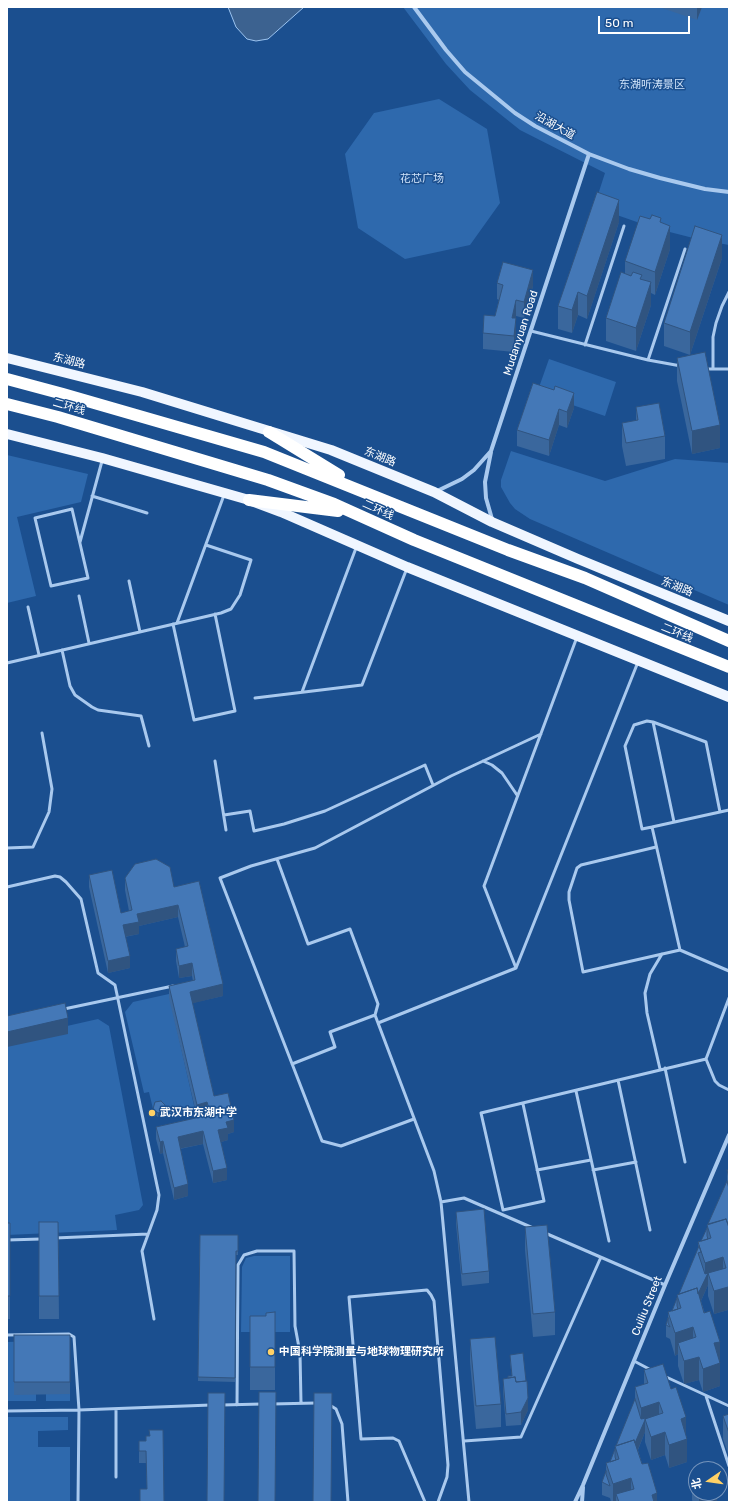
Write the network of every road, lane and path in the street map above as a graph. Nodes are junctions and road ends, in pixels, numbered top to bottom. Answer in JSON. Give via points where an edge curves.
{"nodes":[{"id":1,"x":414,"y":7,"type":"edge"},
{"id":2,"x":589,"y":154,"type":"junction"},
{"id":3,"x":729,"y":192,"type":"edge"},
{"id":4,"x":624,"y":226,"type":"dead end"},
{"id":5,"x":684,"y":249,"type":"dead end"},
{"id":6,"x":729,"y":292,"type":"edge"},
{"id":7,"x":531,"y":331,"type":"junction"},
{"id":8,"x":585,"y":345,"type":"junction"},
{"id":9,"x":7,"y":358,"type":"edge"},
{"id":10,"x":648,"y":360,"type":"junction"},
{"id":11,"x":682,"y":367,"type":"edge"},
{"id":12,"x":704,"y":369,"type":"edge"},
{"id":13,"x":713,"y":369,"type":"junction"},
{"id":14,"x":729,"y":369,"type":"edge"},
{"id":15,"x":7,"y":379,"type":"edge"},
{"id":16,"x":7,"y":404,"type":"edge"},
{"id":17,"x":269,"y":432,"type":"junction"},
{"id":18,"x":7,"y":434,"type":"edge"},
{"id":19,"x":491,"y":451,"type":"junction"},
{"id":20,"x":102,"y":458,"type":"junction"},
{"id":21,"x":225,"y":492,"type":"junction"},
{"id":22,"x":365,"y":492,"type":"junction"},
{"id":23,"x":434,"y":492,"type":"junction"},
{"id":24,"x":92,"y":496,"type":"junction"},
{"id":25,"x":250,"y":500,"type":"junction"},
{"id":26,"x":147,"y":513,"type":"dead end"},
{"id":27,"x":354,"y":513,"type":"junction"},
{"id":28,"x":492,"y":522,"type":"junction"},
{"id":29,"x":80,"y":544,"type":"junction"},
{"id":30,"x":206,"y":545,"type":"junction"},
{"id":31,"x":357,"y":545,"type":"junction"},
{"id":32,"x":408,"y":567,"type":"junction"},
{"id":33,"x":129,"y":581,"type":"dead end"},
{"id":34,"x":79,"y":596,"type":"dead end"},
{"id":35,"x":28,"y":607,"type":"dead end"},
{"id":36,"x":214,"y":614,"type":"junction"},
{"id":37,"x":729,"y":621,"type":"edge"},
{"id":38,"x":175,"y":623,"type":"junction"},
{"id":39,"x":140,"y":632,"type":"junction"},
{"id":40,"x":577,"y":635,"type":"junction"},
{"id":41,"x":729,"y":641,"type":"edge"},
{"id":42,"x":89,"y":644,"type":"junction"},
{"id":43,"x":62,"y":650,"type":"junction"},
{"id":44,"x":39,"y":655,"type":"junction"},
{"id":45,"x":638,"y":660,"type":"junction"},
{"id":46,"x":7,"y":663,"type":"edge"},
{"id":47,"x":729,"y":668,"type":"edge"},
{"id":48,"x":302,"y":692,"type":"junction"},
{"id":49,"x":729,"y":697,"type":"edge"},
{"id":50,"x":255,"y":698,"type":"dead end"},
{"id":51,"x":653,"y":722,"type":"junction"},
{"id":52,"x":42,"y":734,"type":"dead end"},
{"id":53,"x":541,"y":734,"type":"junction"},
{"id":54,"x":149,"y":746,"type":"dead end"},
{"id":55,"x":215,"y":761,"type":"dead end"},
{"id":56,"x":483,"y":761,"type":"junction"},
{"id":57,"x":434,"y":785,"type":"junction"},
{"id":58,"x":518,"y":795,"type":"junction"},
{"id":59,"x":729,"y":810,"type":"edge"},
{"id":60,"x":720,"y":812,"type":"junction"},
{"id":61,"x":224,"y":815,"type":"junction"},
{"id":62,"x":674,"y":822,"type":"junction"},
{"id":63,"x":652,"y":827,"type":"junction"},
{"id":64,"x":226,"y":830,"type":"dead end"},
{"id":65,"x":656,"y":847,"type":"junction"},
{"id":66,"x":7,"y":848,"type":"edge"},
{"id":67,"x":277,"y":859,"type":"junction"},
{"id":68,"x":7,"y":887,"type":"edge"},
{"id":69,"x":680,"y":950,"type":"junction"},
{"id":70,"x":662,"y":954,"type":"junction"},
{"id":71,"x":516,"y":968,"type":"junction"},
{"id":72,"x":729,"y":971,"type":"edge"},
{"id":73,"x":176,"y":985,"type":"edge"},
{"id":74,"x":117,"y":998,"type":"junction"},
{"id":75,"x":729,"y":998,"type":"edge"},
{"id":76,"x":58,"y":1010,"type":"edge"},
{"id":77,"x":375,"y":1015,"type":"junction"},
{"id":78,"x":378,"y":1023,"type":"junction"},
{"id":79,"x":706,"y":1058,"type":"junction"},
{"id":80,"x":292,"y":1064,"type":"junction"},
{"id":81,"x":665,"y":1068,"type":"junction"},
{"id":82,"x":660,"y":1069,"type":"junction"},
{"id":83,"x":618,"y":1080,"type":"junction"},
{"id":84,"x":729,"y":1090,"type":"edge"},
{"id":85,"x":576,"y":1091,"type":"junction"},
{"id":86,"x":523,"y":1104,"type":"junction"},
{"id":87,"x":414,"y":1119,"type":"junction"},
{"id":88,"x":729,"y":1135,"type":"edge"},
{"id":89,"x":591,"y":1160,"type":"junction"},
{"id":90,"x":636,"y":1162,"type":"junction"},
{"id":91,"x":685,"y":1162,"type":"dead end"},
{"id":92,"x":537,"y":1170,"type":"junction"},
{"id":93,"x":593,"y":1170,"type":"junction"},
{"id":94,"x":441,"y":1202,"type":"junction"},
{"id":95,"x":650,"y":1230,"type":"dead end"},
{"id":96,"x":148,"y":1234,"type":"junction"},
{"id":97,"x":46,"y":1238,"type":"edge"},
{"id":98,"x":54,"y":1238,"type":"edge"},
{"id":99,"x":7,"y":1240,"type":"edge"},
{"id":100,"x":609,"y":1242,"type":"dead end"},
{"id":101,"x":601,"y":1257,"type":"junction"},
{"id":102,"x":665,"y":1285,"type":"junction"},
{"id":103,"x":154,"y":1319,"type":"dead end"},
{"id":104,"x":7,"y":1335,"type":"edge"},
{"id":105,"x":634,"y":1361,"type":"junction"},
{"id":106,"x":656,"y":1372,"type":"edge"},
{"id":107,"x":663,"y":1375,"type":"edge"},
{"id":108,"x":706,"y":1396,"type":"junction"},
{"id":109,"x":301,"y":1403,"type":"junction"},
{"id":110,"x":321,"y":1403,"type":"edge"},
{"id":111,"x":325,"y":1403,"type":"edge"},
{"id":112,"x":237,"y":1405,"type":"junction"},
{"id":113,"x":729,"y":1406,"type":"edge"},
{"id":114,"x":116,"y":1409,"type":"junction"},
{"id":115,"x":79,"y":1410,"type":"junction"},
{"id":116,"x":7,"y":1411,"type":"edge"},
{"id":117,"x":464,"y":1441,"type":"junction"},
{"id":118,"x":729,"y":1466,"type":"edge"},
{"id":119,"x":116,"y":1476,"type":"dead end"},
{"id":120,"x":583,"y":1485,"type":"junction"},
{"id":121,"x":78,"y":1502,"type":"edge"},
{"id":122,"x":348,"y":1502,"type":"edge"},
{"id":123,"x":425,"y":1502,"type":"edge"},
{"id":124,"x":438,"y":1502,"type":"edge"},
{"id":125,"x":469,"y":1502,"type":"edge"},
{"id":126,"x":575,"y":1502,"type":"edge"},
{"id":127,"x":582,"y":1502,"type":"edge"}],
"edges":[{"from":1,"to":2,"type":"street","name":"沿湖大道","via":[[465,72],[484,88],[536,126]]},
{"from":2,"to":3,"type":"street","name":"沿湖大道","via":[[660,178]]},
{"from":2,"to":7,"type":"street","name":"Mudanyuan Road"},
{"from":4,"to":8,"type":"lane"},
{"from":5,"to":10,"type":"lane"},
{"from":6,"to":13,"type":"lane","via":[[713,337]]},
{"from":7,"to":8,"type":"lane"},
{"from":7,"to":19,"type":"street","name":"Mudanyuan Road"},
{"from":8,"to":10,"type":"lane"},
{"from":9,"to":17,"type":"main road","name":"东湖路","via":[[142,392]]},
{"from":10,"to":11,"type":"lane"},
{"from":12,"to":13,"type":"lane"},
{"from":13,"to":14,"type":"lane"},
{"from":15,"to":22,"type":"highway","name":"二环线","via":[[264,452]]},
{"from":16,"to":27,"type":"highway","name":"二环线","via":[[268,480]]},
{"from":17,"to":22,"type":"highway"},
{"from":17,"to":23,"type":"main road","name":"东湖路","via":[[331,450]]},
{"from":18,"to":20,"type":"main road"},
{"from":19,"to":23,"type":"street","name":"Mudanyuan Road","via":[[462,479]]},
{"from":19,"to":28,"type":"street","via":[[485,482],[487,506]]},
{"from":20,"to":21,"type":"main road"},
{"from":20,"to":24,"type":"lane"},
{"from":21,"to":25,"type":"main road"},
{"from":21,"to":30,"type":"lane"},
{"from":22,"to":41,"type":"highway","name":"二环线","via":[[585,578]]},
{"from":23,"to":28,"type":"main road","name":"东湖路"},
{"from":24,"to":26,"type":"lane"},
{"from":24,"to":29,"type":"lane"},
{"from":25,"to":27,"type":"highway"},
{"from":25,"to":31,"type":"main road"},
{"from":27,"to":47,"type":"highway","name":"二环线","via":[[428,546]]},
{"from":28,"to":37,"type":"main road","name":"东湖路"},
{"from":29,"to":29,"type":"lane","via":[[72,509],[34,518],[51,586],[88,578]]},
{"from":30,"to":36,"type":"lane","via":[[251,560],[235,604],[231,609]]},
{"from":30,"to":38,"type":"lane"},
{"from":31,"to":32,"type":"main road"},
{"from":31,"to":48,"type":"lane"},
{"from":32,"to":40,"type":"main road"},
{"from":32,"to":48,"type":"lane","via":[[362,685]]},
{"from":33,"to":39,"type":"lane"},
{"from":34,"to":42,"type":"lane"},
{"from":35,"to":44,"type":"lane"},
{"from":36,"to":38,"type":"lane"},
{"from":36,"to":38,"type":"lane","via":[[235,711],[194,720]]},
{"from":38,"to":39,"type":"lane"},
{"from":39,"to":42,"type":"lane"},
{"from":40,"to":45,"type":"main road"},
{"from":40,"to":53,"type":"lane"},
{"from":42,"to":43,"type":"lane"},
{"from":43,"to":44,"type":"lane"},
{"from":43,"to":54,"type":"lane","via":[[70,686],[75,695],[98,710],[141,716]]},
{"from":44,"to":46,"type":"lane"},
{"from":45,"to":49,"type":"main road"},
{"from":45,"to":71,"type":"lane"},
{"from":48,"to":50,"type":"lane"},
{"from":51,"to":60,"type":"lane","via":[[706,742]]},
{"from":51,"to":62,"type":"lane"},
{"from":51,"to":63,"type":"lane","via":[[634,725],[625,746],[642,829]]},
{"from":52,"to":66,"type":"lane","via":[[52,789],[48,812],[33,847]]},
{"from":53,"to":56,"type":"lane"},
{"from":53,"to":58,"type":"lane"},
{"from":55,"to":61,"type":"lane"},
{"from":56,"to":57,"type":"lane"},
{"from":56,"to":58,"type":"lane","via":[[502,773]]},
{"from":57,"to":61,"type":"lane","via":[[425,765],[325,811],[284,824],[254,831],[250,811]]},
{"from":57,"to":67,"type":"lane","via":[[315,848]]},
{"from":58,"to":71,"type":"lane","via":[[484,886]]},
{"from":59,"to":60,"type":"lane"},
{"from":60,"to":62,"type":"lane"},
{"from":61,"to":64,"type":"lane"},
{"from":62,"to":63,"type":"lane"},
{"from":63,"to":65,"type":"lane"},
{"from":65,"to":69,"type":"lane"},
{"from":65,"to":70,"type":"lane","via":[[581,864],[568,892],[583,972]]},
{"from":67,"to":77,"type":"lane","via":[[308,944],[350,929],[378,1004]]},
{"from":67,"to":80,"type":"lane","via":[[220,878]]},
{"from":68,"to":74,"type":"lane","via":[[55,876],[66,882],[82,899],[98,973],[114,985]]},
{"from":69,"to":70,"type":"lane"},
{"from":69,"to":72,"type":"lane"},
{"from":70,"to":82,"type":"lane","via":[[650,974],[645,994]]},
{"from":71,"to":78,"type":"lane"},
{"from":73,"to":74,"type":"lane"},
{"from":74,"to":76,"type":"lane"},
{"from":74,"to":96,"type":"lane","via":[[159,1195],[157,1210]]},
{"from":75,"to":79,"type":"lane"},
{"from":77,"to":78,"type":"lane"},
{"from":77,"to":80,"type":"lane","via":[[330,1032],[335,1047]]},
{"from":78,"to":87,"type":"lane"},
{"from":79,"to":81,"type":"lane"},
{"from":79,"to":84,"type":"lane","via":[[715,1081]]},
{"from":80,"to":87,"type":"lane","via":[[322,1141],[341,1146]]},
{"from":81,"to":82,"type":"lane"},
{"from":81,"to":91,"type":"lane"},
{"from":82,"to":83,"type":"lane"},
{"from":83,"to":85,"type":"lane"},
{"from":83,"to":90,"type":"lane"},
{"from":85,"to":86,"type":"lane"},
{"from":85,"to":89,"type":"lane"},
{"from":86,"to":92,"type":"lane"},
{"from":86,"to":92,"type":"lane","via":[[482,1113],[503,1210],[544,1201]]},
{"from":87,"to":94,"type":"lane","via":[[434,1171]]},
{"from":88,"to":102,"type":"street","name":"Cuiliu Street"},
{"from":89,"to":92,"type":"lane"},
{"from":89,"to":93,"type":"lane"},
{"from":90,"to":93,"type":"lane"},
{"from":90,"to":95,"type":"lane"},
{"from":93,"to":100,"type":"lane"},
{"from":94,"to":101,"type":"lane","via":[[464,1198]]},
{"from":94,"to":117,"type":"lane"},
{"from":96,"to":98,"type":"lane"},
{"from":96,"to":103,"type":"lane","via":[[142,1256]]},
{"from":97,"to":99,"type":"lane"},
{"from":101,"to":102,"type":"lane"},
{"from":101,"to":117,"type":"lane","via":[[521,1437]]},
{"from":102,"to":105,"type":"street","name":"Cuiliu Street"},
{"from":104,"to":115,"type":"lane","via":[[73,1336]]},
{"from":105,"to":106,"type":"lane"},
{"from":105,"to":120,"type":"street","name":"Cuiliu Street"},
{"from":107,"to":108,"type":"lane"},
{"from":108,"to":113,"type":"lane"},
{"from":108,"to":118,"type":"lane"},
{"from":109,"to":110,"type":"lane"},
{"from":109,"to":112,"type":"lane"},
{"from":109,"to":112,"type":"lane","via":[[300,1353],[295,1326],[294,1251],[257,1251],[244,1256],[238,1265]]},
{"from":111,"to":122,"type":"lane","via":[[336,1409],[342,1424]]},
{"from":112,"to":114,"type":"lane"},
{"from":114,"to":115,"type":"lane"},
{"from":114,"to":119,"type":"lane"},
{"from":115,"to":116,"type":"lane"},
{"from":115,"to":121,"type":"lane"},
{"from":117,"to":125,"type":"lane"},
{"from":120,"to":126,"type":"street","name":"Cuiliu Street"},
{"from":120,"to":127,"type":"street","name":"Cuiliu Street"},
{"from":123,"to":124,"type":"lane","via":[[399,1441],[393,1438],[361,1440],[349,1297],[427,1290],[434,1301],[448,1465],[447,1477]]}]}
